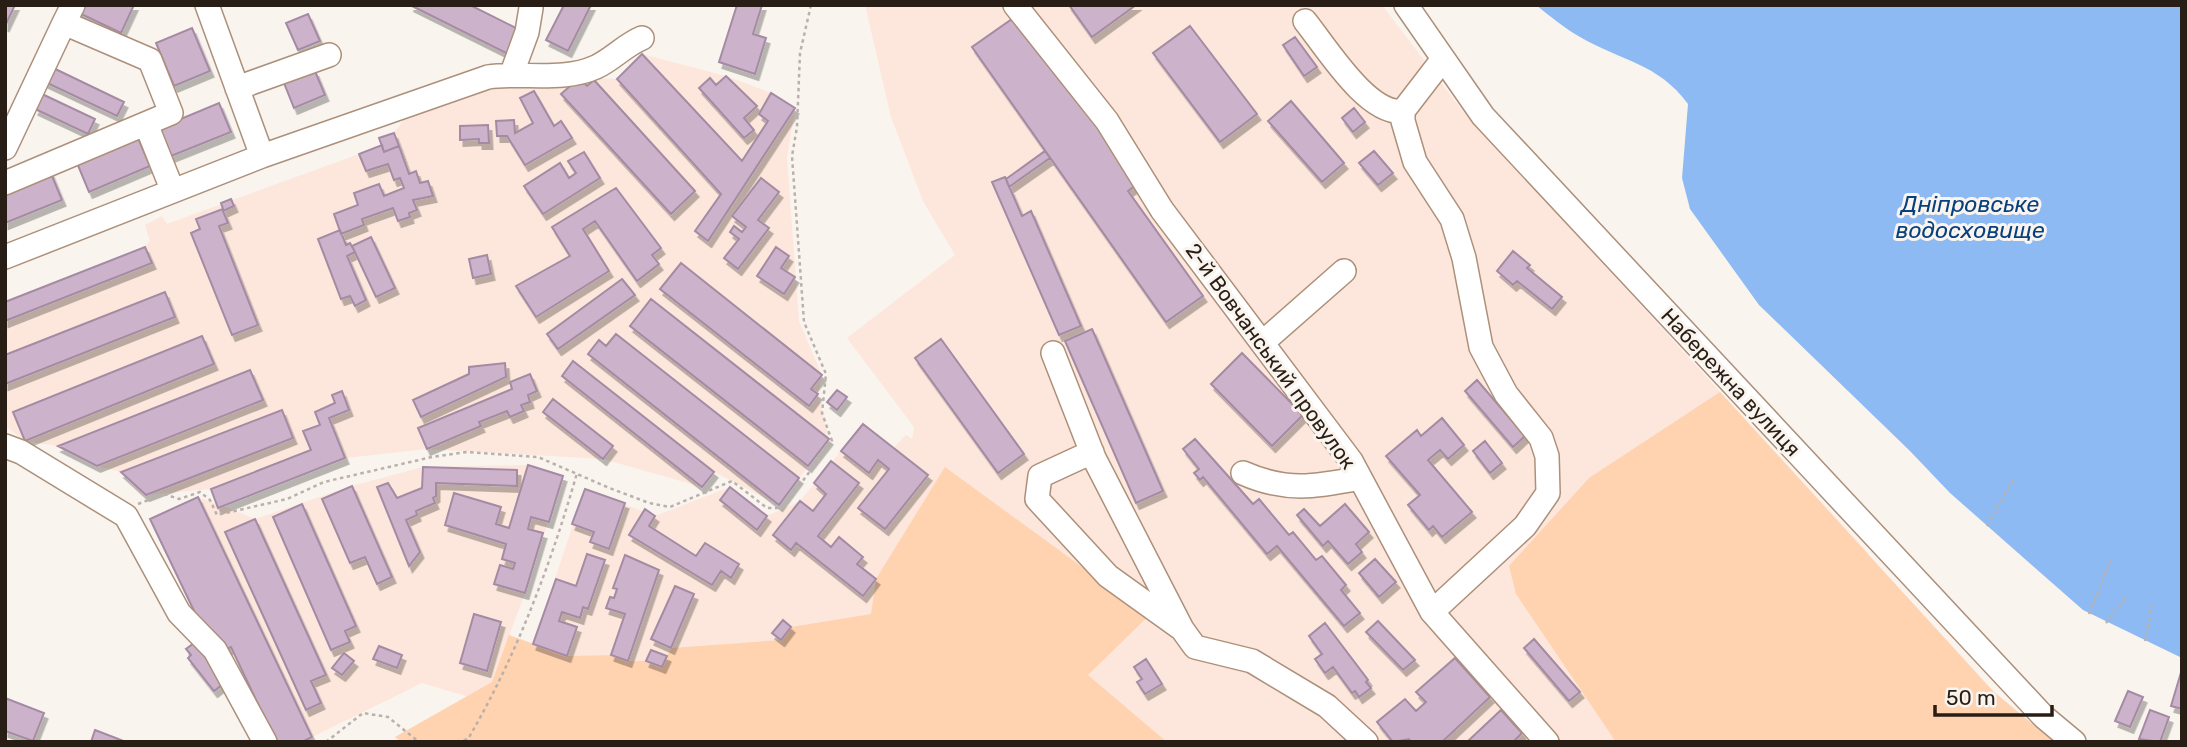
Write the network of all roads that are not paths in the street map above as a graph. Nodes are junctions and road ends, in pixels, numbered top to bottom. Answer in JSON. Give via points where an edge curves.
{"nodes":[{"id":1,"x":207,"y":5,"type":"edge"},
{"id":2,"x":1015,"y":5,"type":"edge"},
{"id":3,"x":1406,"y":5,"type":"edge"},
{"id":4,"x":530,"y":6,"type":"edge"},
{"id":5,"x":68,"y":14,"type":"edge"},
{"id":6,"x":1304,"y":21,"type":"dead end"},
{"id":7,"x":642,"y":38,"type":"dead end"},
{"id":8,"x":329,"y":55,"type":"dead end"},
{"id":9,"x":1443,"y":59,"type":"junction"},
{"id":10,"x":512,"y":73,"type":"junction"},
{"id":11,"x":237,"y":88,"type":"junction"},
{"id":12,"x":1403,"y":111,"type":"junction"},
{"id":13,"x":146,"y":124,"type":"junction"},
{"id":14,"x":5,"y":148,"type":"edge"},
{"id":15,"x":262,"y":156,"type":"junction"},
{"id":16,"x":5,"y":183,"type":"edge"},
{"id":17,"x":172,"y":189,"type":"junction"},
{"id":18,"x":5,"y":257,"type":"edge"},
{"id":19,"x":1344,"y":271,"type":"dead end"},
{"id":20,"x":1262,"y":343,"type":"junction"},
{"id":21,"x":1053,"y":353,"type":"dead end"},
{"id":22,"x":5,"y":446,"type":"edge"},
{"id":23,"x":1092,"y":453,"type":"junction"},
{"id":24,"x":1243,"y":474,"type":"dead end"},
{"id":25,"x":1360,"y":478,"type":"junction"},
{"id":26,"x":1432,"y":612,"type":"junction"},
{"id":27,"x":1182,"y":629,"type":"junction"},
{"id":28,"x":265,"y":742,"type":"edge"},
{"id":29,"x":1366,"y":742,"type":"edge"},
{"id":30,"x":1547,"y":742,"type":"edge"},
{"id":31,"x":2074,"y":742,"type":"edge"}],
"edges":[{"from":1,"to":11,"type":"street"},
{"from":2,"to":20,"type":"street","name":"2-й Вовчанський провулок","via":[[1107,121],[1162,210]]},
{"from":3,"to":9,"type":"street","name":"Набережна вулиця"},
{"from":4,"to":10,"type":"street","via":[[527,32]]},
{"from":5,"to":13,"type":"street","via":[[150,60],[171,113]]},
{"from":5,"to":14,"type":"street"},
{"from":6,"to":12,"type":"street","via":[[1370,99],[1385,110]]},
{"from":7,"to":10,"type":"street","via":[[596,67],[558,75]]},
{"from":8,"to":11,"type":"street"},
{"from":9,"to":12,"type":"street"},
{"from":9,"to":31,"type":"street","name":"Набережна вулиця","via":[[1483,116],[2043,717]]},
{"from":10,"to":15,"type":"street","via":[[488,77]]},
{"from":11,"to":15,"type":"street"},
{"from":12,"to":26,"type":"street","via":[[1415,162],[1456,232],[1481,347],[1506,394],[1541,438],[1547,456],[1548,493],[1525,526]]},
{"from":13,"to":16,"type":"street"},
{"from":13,"to":17,"type":"street"},
{"from":15,"to":17,"type":"street"},
{"from":17,"to":18,"type":"street"},
{"from":19,"to":20,"type":"street"},
{"from":20,"to":25,"type":"street","name":"2-й Вовчанський провулок"},
{"from":21,"to":23,"type":"street"},
{"from":22,"to":28,"type":"street","via":[[126,516],[179,613],[215,650]]},
{"from":23,"to":27,"type":"street"},
{"from":23,"to":27,"type":"street","via":[[1040,476],[1037,499],[1108,576]]},
{"from":24,"to":25,"type":"street","via":[[1291,488]]},
{"from":25,"to":26,"type":"street","name":"2-й Вовчанський провулок"},
{"from":26,"to":30,"type":"street","name":"2-й Вовчанський провулок"},
{"from":27,"to":29,"type":"street","via":[[1195,647],[1252,661],[1327,706]]}]}
